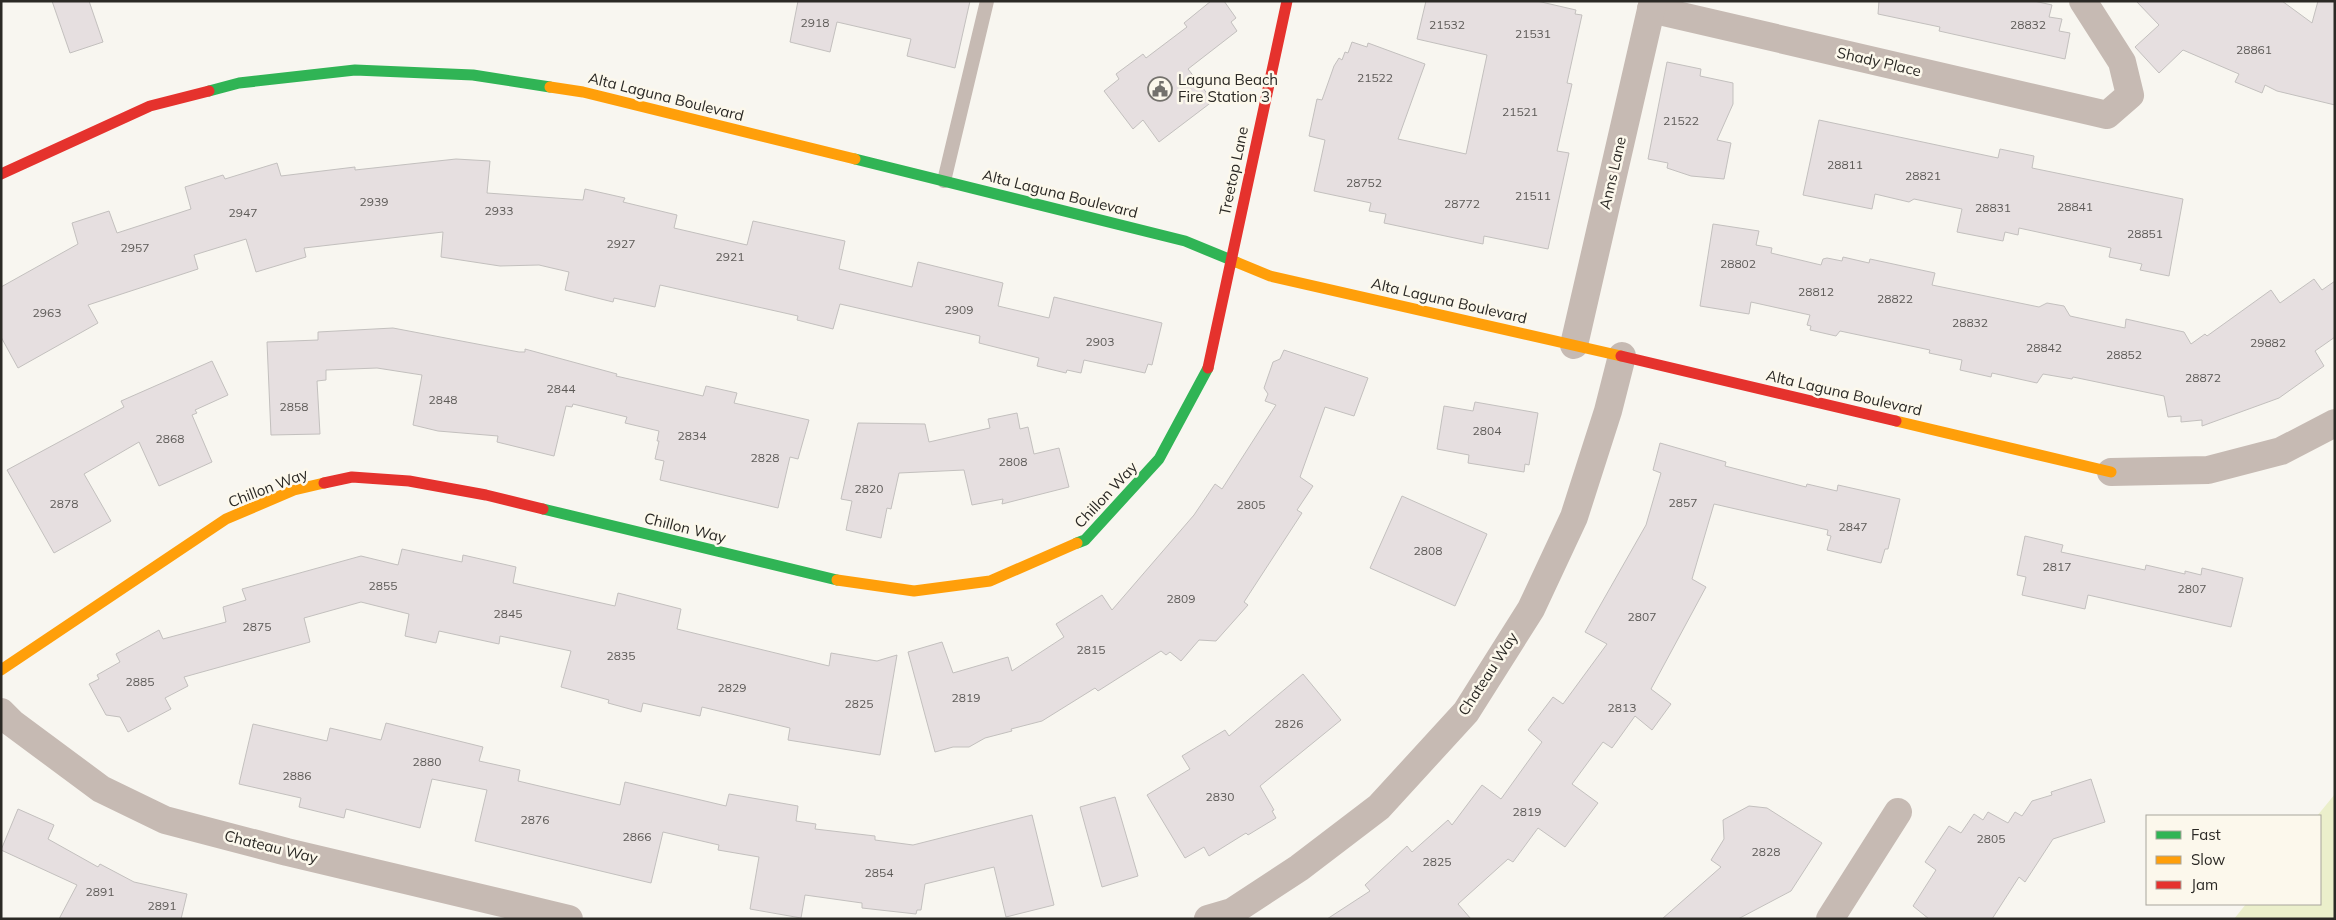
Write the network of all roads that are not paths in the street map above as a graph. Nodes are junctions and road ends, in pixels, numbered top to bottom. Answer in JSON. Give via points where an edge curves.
{"nodes":[{"id":1,"x":987,"y":1,"type":"edge"},
{"id":2,"x":1287,"y":1,"type":"edge"},
{"id":3,"x":2083,"y":1,"type":"edge"},
{"id":4,"x":1652,"y":5,"type":"edge"},
{"id":5,"x":1,"y":174,"type":"edge"},
{"id":6,"x":944,"y":181,"type":"junction"},
{"id":7,"x":1230,"y":260,"type":"junction"},
{"id":8,"x":1574,"y":345,"type":"junction"},
{"id":9,"x":1622,"y":356,"type":"junction"},
{"id":10,"x":2335,"y":423,"type":"edge"},
{"id":11,"x":2112,"y":472,"type":"joint"},
{"id":12,"x":1,"y":670,"type":"edge"},
{"id":13,"x":1,"y":712,"type":"edge"},
{"id":14,"x":1898,"y":812,"type":"dead end"},
{"id":15,"x":1225,"y":916,"type":"edge"},
{"id":16,"x":569,"y":919,"type":"edge"},
{"id":17,"x":1830,"y":919,"type":"edge"}],
"edges":[{"from":1,"to":6,"type":"lane"},
{"from":2,"to":7,"type":"street","name":"Treetop Lane"},
{"from":3,"to":4,"type":"street","name":"Shady Place","via":[[2122,62],[2130,95],[2107,115]]},
{"from":4,"to":8,"type":"street","name":"Anns Lane"},
{"from":5,"to":6,"type":"street","name":"Alta Laguna Boulevard","via":[[150,106],[239,83],[355,70],[473,75],[583,92]]},
{"from":6,"to":7,"type":"street","name":"Alta Laguna Boulevard","via":[[1185,241]]},
{"from":7,"to":8,"type":"street","name":"Alta Laguna Boulevard","via":[[1270,276]]},
{"from":7,"to":12,"type":"street","name":"Chillon Way","via":[[1207,371],[1159,459],[1085,540],[990,581],[914,591],[829,579],[486,495],[410,481],[352,477],[294,490],[226,519]]},
{"from":8,"to":9,"type":"street","name":"Alta Laguna Boulevard"},
{"from":9,"to":11,"type":"street","name":"Alta Laguna Boulevard"},
{"from":9,"to":15,"type":"street","name":"Chateau Way","via":[[1574,517],[1531,609],[1466,712],[1379,808],[1299,868]]},
{"from":10,"to":11,"type":"street","via":[[2282,451],[2208,470]]},
{"from":13,"to":16,"type":"street","name":"Chateau Way","via":[[12,724],[101,789],[165,820]]},
{"from":14,"to":17,"type":"street"}]}
